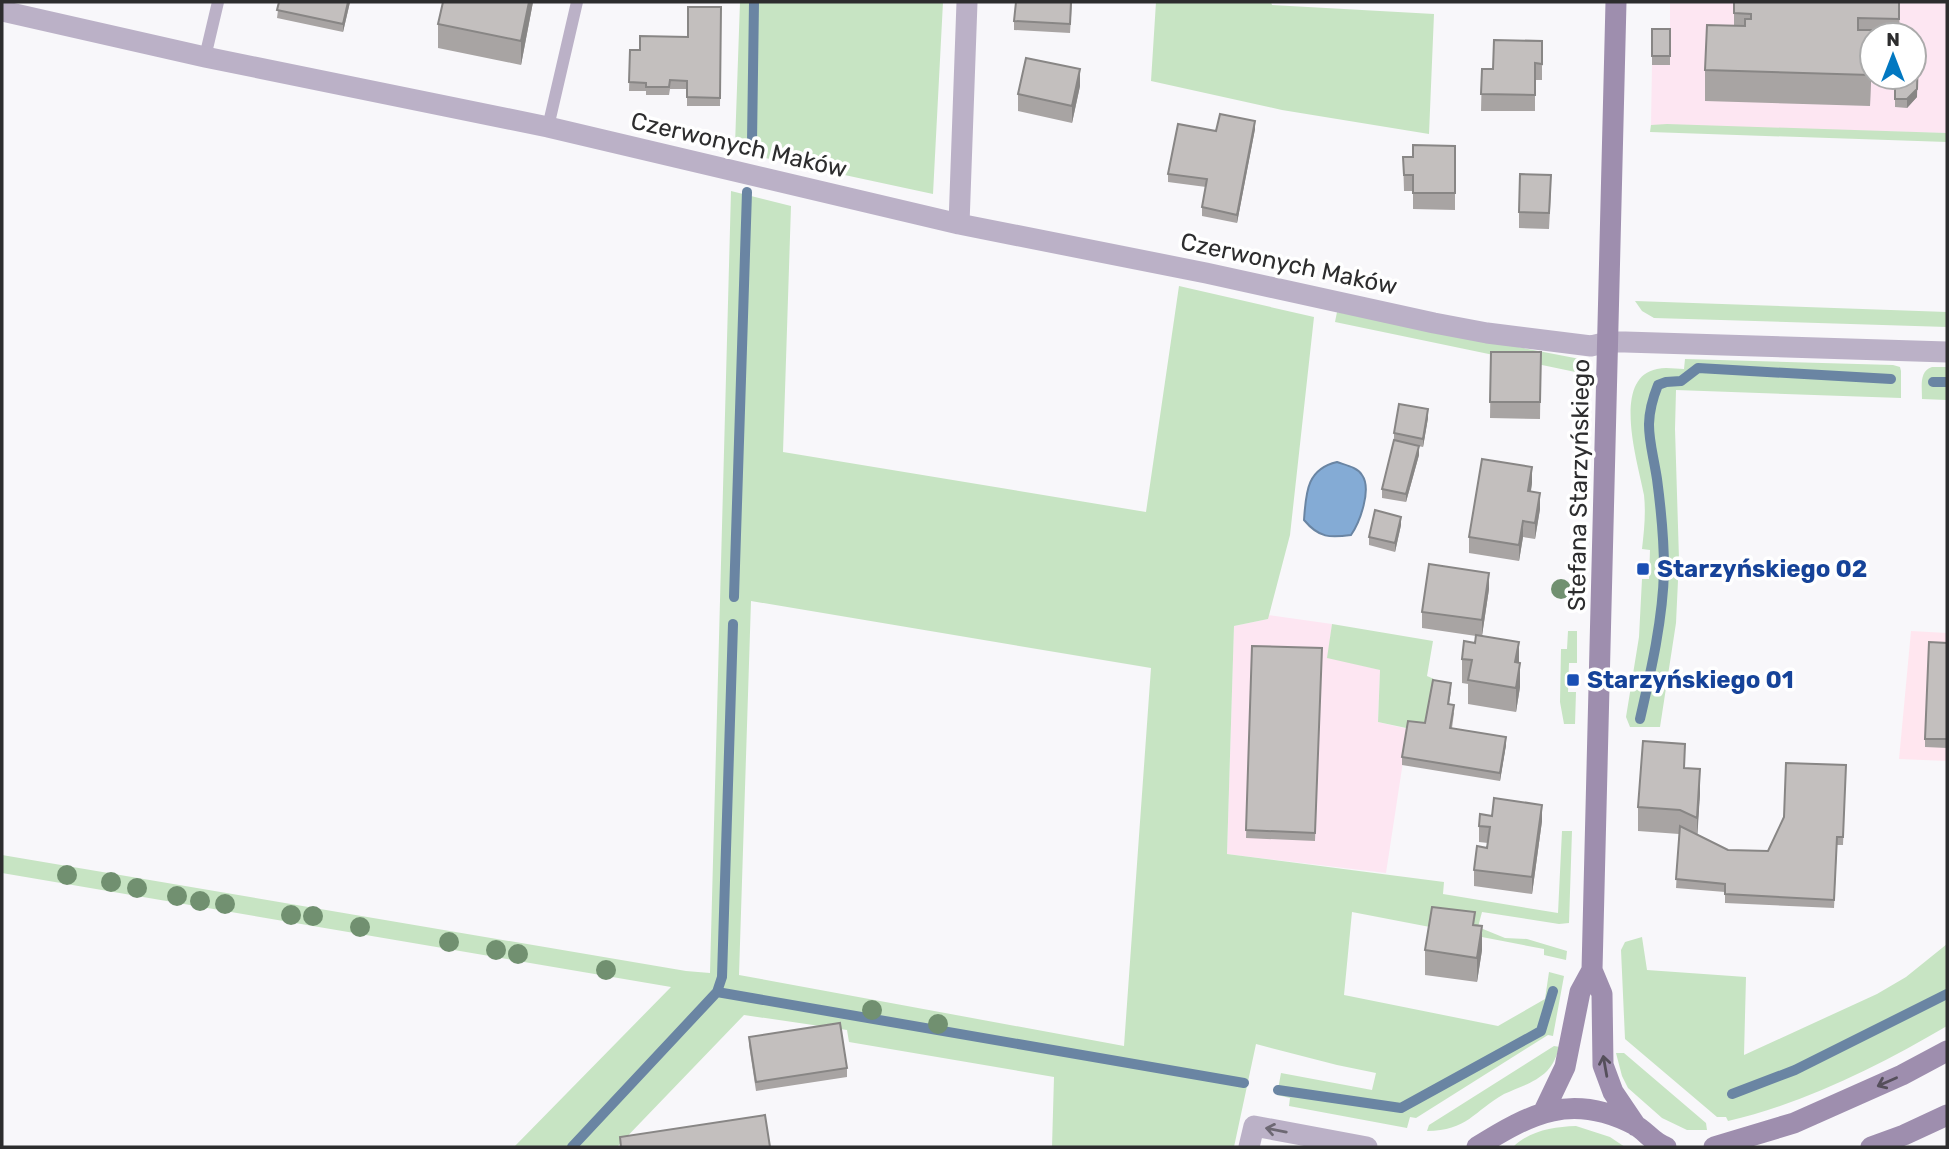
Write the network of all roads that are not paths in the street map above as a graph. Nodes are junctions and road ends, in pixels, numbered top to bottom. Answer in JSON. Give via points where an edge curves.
{"nodes":[{"id":1,"x":218,"y":2,"type":"edge"},
{"id":2,"x":577,"y":2,"type":"edge"},
{"id":3,"x":967,"y":2,"type":"edge"},
{"id":4,"x":1615,"y":2,"type":"edge"},
{"id":5,"x":2,"y":11,"type":"edge"},
{"id":6,"x":205,"y":57,"type":"junction"},
{"id":7,"x":548,"y":127,"type":"junction"},
{"id":8,"x":959,"y":224,"type":"junction"},
{"id":9,"x":1608,"y":342,"type":"junction"},
{"id":10,"x":1947,"y":352,"type":"edge"},
{"id":11,"x":1592,"y":970,"type":"junction"},
{"id":12,"x":1947,"y":1051,"type":"edge"},
{"id":13,"x":1544,"y":1111,"type":"junction"},
{"id":14,"x":1947,"y":1115,"type":"edge"},
{"id":15,"x":1636,"y":1126,"type":"junction"},
{"id":16,"x":1661,"y":1146,"type":"edge"},
{"id":17,"x":1249,"y":1147,"type":"edge"},
{"id":18,"x":1367,"y":1147,"type":"edge"},
{"id":19,"x":1477,"y":1147,"type":"edge"},
{"id":20,"x":1714,"y":1147,"type":"edge"},
{"id":21,"x":1871,"y":1147,"type":"edge"}],
"edges":[{"from":1,"to":6,"type":"lane"},
{"from":2,"to":7,"type":"lane"},
{"from":3,"to":8,"type":"street"},
{"from":4,"to":9,"type":"street","name":"Stefana Starzyńskiego"},
{"from":5,"to":6,"type":"street","name":"Czerwonych Maków"},
{"from":6,"to":7,"type":"street","name":"Czerwonych Maków"},
{"from":7,"to":8,"type":"street","name":"Czerwonych Maków"},
{"from":8,"to":9,"type":"street","name":"Czerwonych Maków","via":[[1487,333],[1591,346]]},
{"from":9,"to":10,"type":"street","name":"Czerwonych Maków"},
{"from":9,"to":11,"type":"street","name":"Stefana Starzyńskiego"},
{"from":11,"to":13,"type":"street","name":"Stefana Starzyńskiego","via":[[1580,992],[1565,1067]]},
{"from":15,"to":11,"type":"street","name":"Stefana Starzyńskiego","one_way":true,"via":[[1613,1092],[1603,1065],[1602,993]]},
{"from":12,"to":20,"type":"street","one_way":true,"via":[[1794,1123]]},
{"from":13,"to":15,"type":"street","via":[[1588,1110]]},
{"from":13,"to":19,"type":"street"},
{"from":14,"to":21,"type":"street"},
{"from":15,"to":16,"type":"street"},
{"from":18,"to":17,"type":"street","one_way":true,"via":[[1254,1126]]}]}
